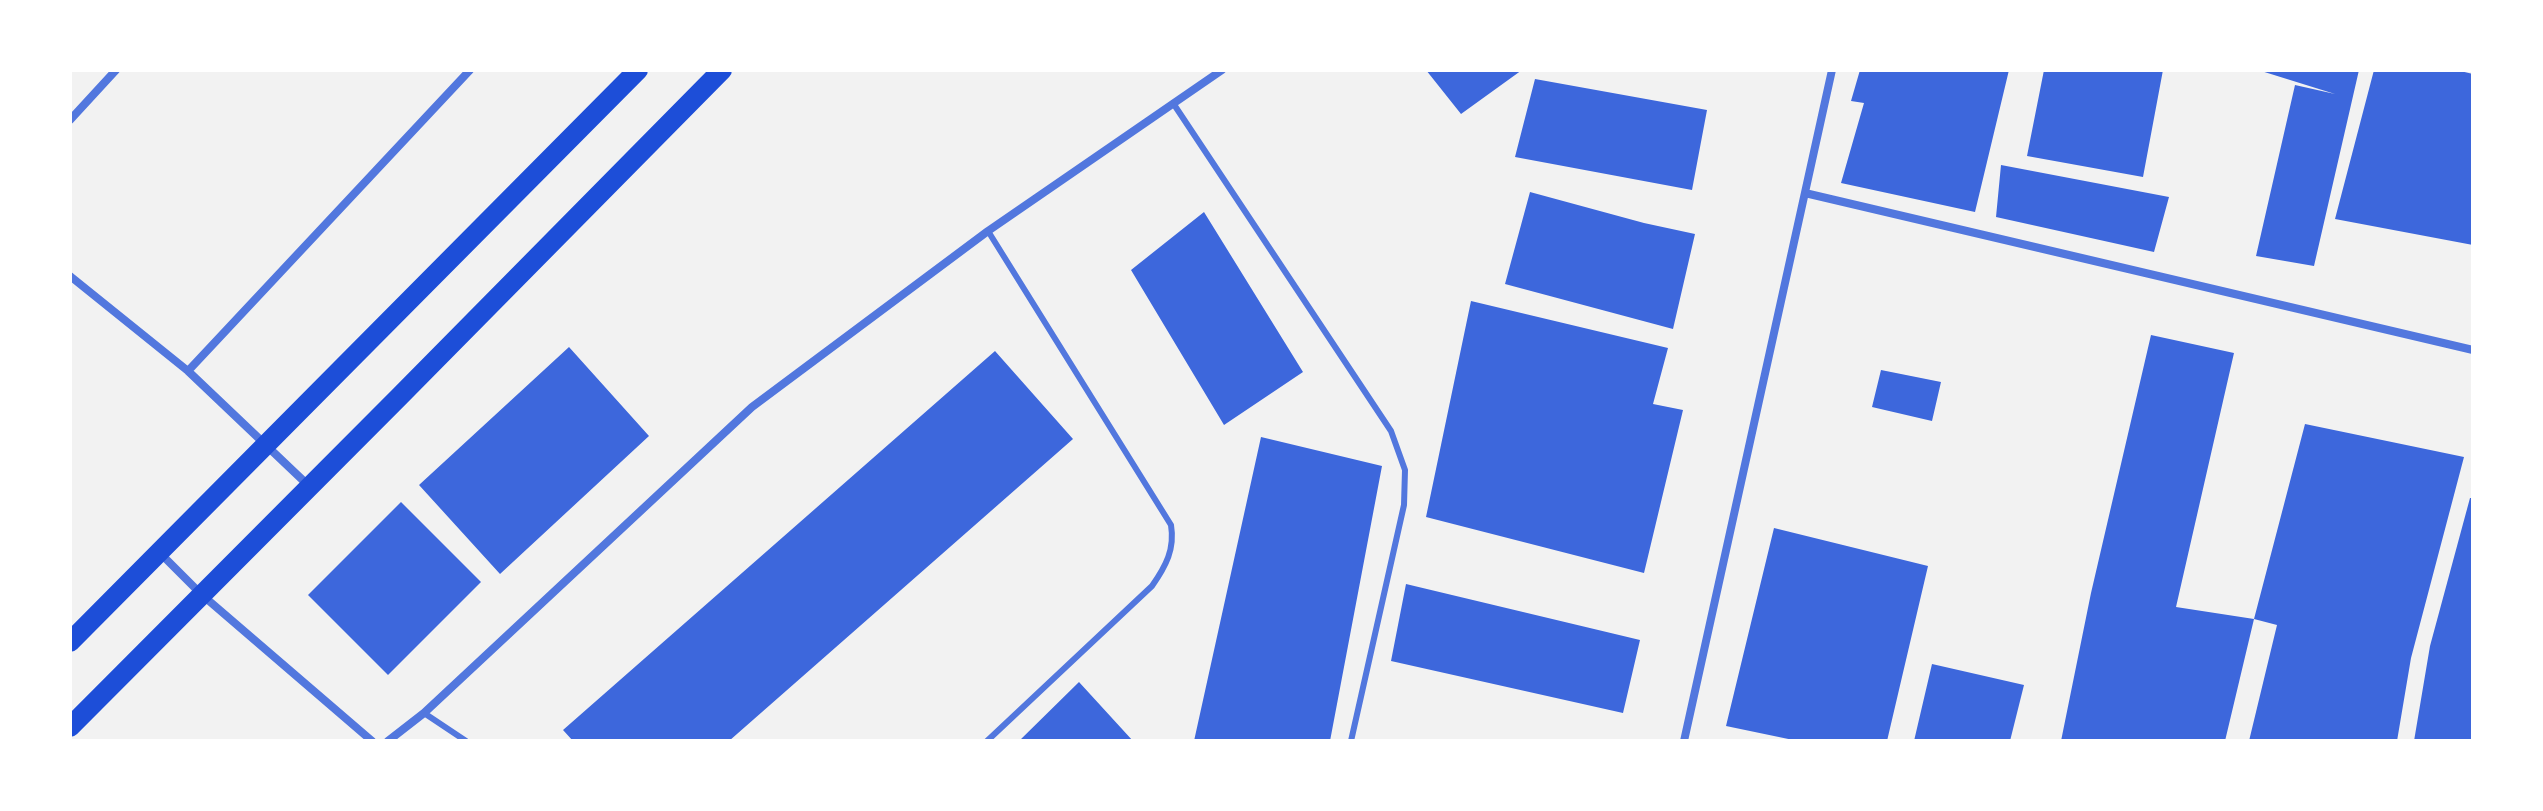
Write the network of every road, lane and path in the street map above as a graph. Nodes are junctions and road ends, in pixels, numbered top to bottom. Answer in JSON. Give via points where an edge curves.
{"nodes":[{"id":1,"x":116,"y":70,"type":"edge"},
{"id":2,"x":470,"y":70,"type":"edge"},
{"id":3,"x":638,"y":70,"type":"edge"},
{"id":4,"x":722,"y":70,"type":"edge"},
{"id":5,"x":1222,"y":70,"type":"edge"},
{"id":6,"x":1832,"y":70,"type":"edge"},
{"id":7,"x":1173,"y":103,"type":"junction"},
{"id":8,"x":70,"y":120,"type":"edge"},
{"id":9,"x":1805,"y":193,"type":"junction"},
{"id":10,"x":988,"y":231,"type":"junction"},
{"id":11,"x":70,"y":276,"type":"edge"},
{"id":12,"x":2473,"y":350,"type":"edge"},
{"id":13,"x":188,"y":371,"type":"junction"},
{"id":14,"x":266,"y":446,"type":"junction"},
{"id":15,"x":311,"y":488,"type":"junction"},
{"id":16,"x":159,"y":552,"type":"junction"},
{"id":17,"x":201,"y":594,"type":"junction"},
{"id":18,"x":70,"y":642,"type":"edge"},
{"id":19,"x":424,"y":713,"type":"junction"},
{"id":20,"x":70,"y":727,"type":"edge"},
{"id":21,"x":372,"y":741,"type":"edge"},
{"id":22,"x":388,"y":741,"type":"edge"},
{"id":23,"x":466,"y":741,"type":"edge"},
{"id":24,"x":987,"y":741,"type":"edge"},
{"id":25,"x":1351,"y":741,"type":"edge"},
{"id":26,"x":1684,"y":741,"type":"edge"}],
"edges":[{"from":1,"to":8,"type":"street"},
{"from":2,"to":13,"type":"street"},
{"from":3,"to":14,"type":"main road"},
{"from":4,"to":15,"type":"main road"},
{"from":5,"to":7,"type":"street"},
{"from":6,"to":9,"type":"street"},
{"from":7,"to":10,"type":"street"},
{"from":7,"to":25,"type":"lane","via":[[1391,431],[1405,470],[1404,505]]},
{"from":9,"to":12,"type":"street"},
{"from":9,"to":26,"type":"street"},
{"from":10,"to":19,"type":"street","via":[[752,407]]},
{"from":10,"to":24,"type":"lane","via":[[1171,525],[1173,538],[1170,556],[1152,586]]},
{"from":11,"to":13,"type":"street"},
{"from":13,"to":14,"type":"street"},
{"from":14,"to":15,"type":"street"},
{"from":14,"to":16,"type":"main road"},
{"from":15,"to":17,"type":"main road"},
{"from":16,"to":17,"type":"street"},
{"from":16,"to":18,"type":"main road"},
{"from":17,"to":20,"type":"main road"},
{"from":17,"to":21,"type":"street"},
{"from":19,"to":22,"type":"street"},
{"from":19,"to":23,"type":"lane"}]}
